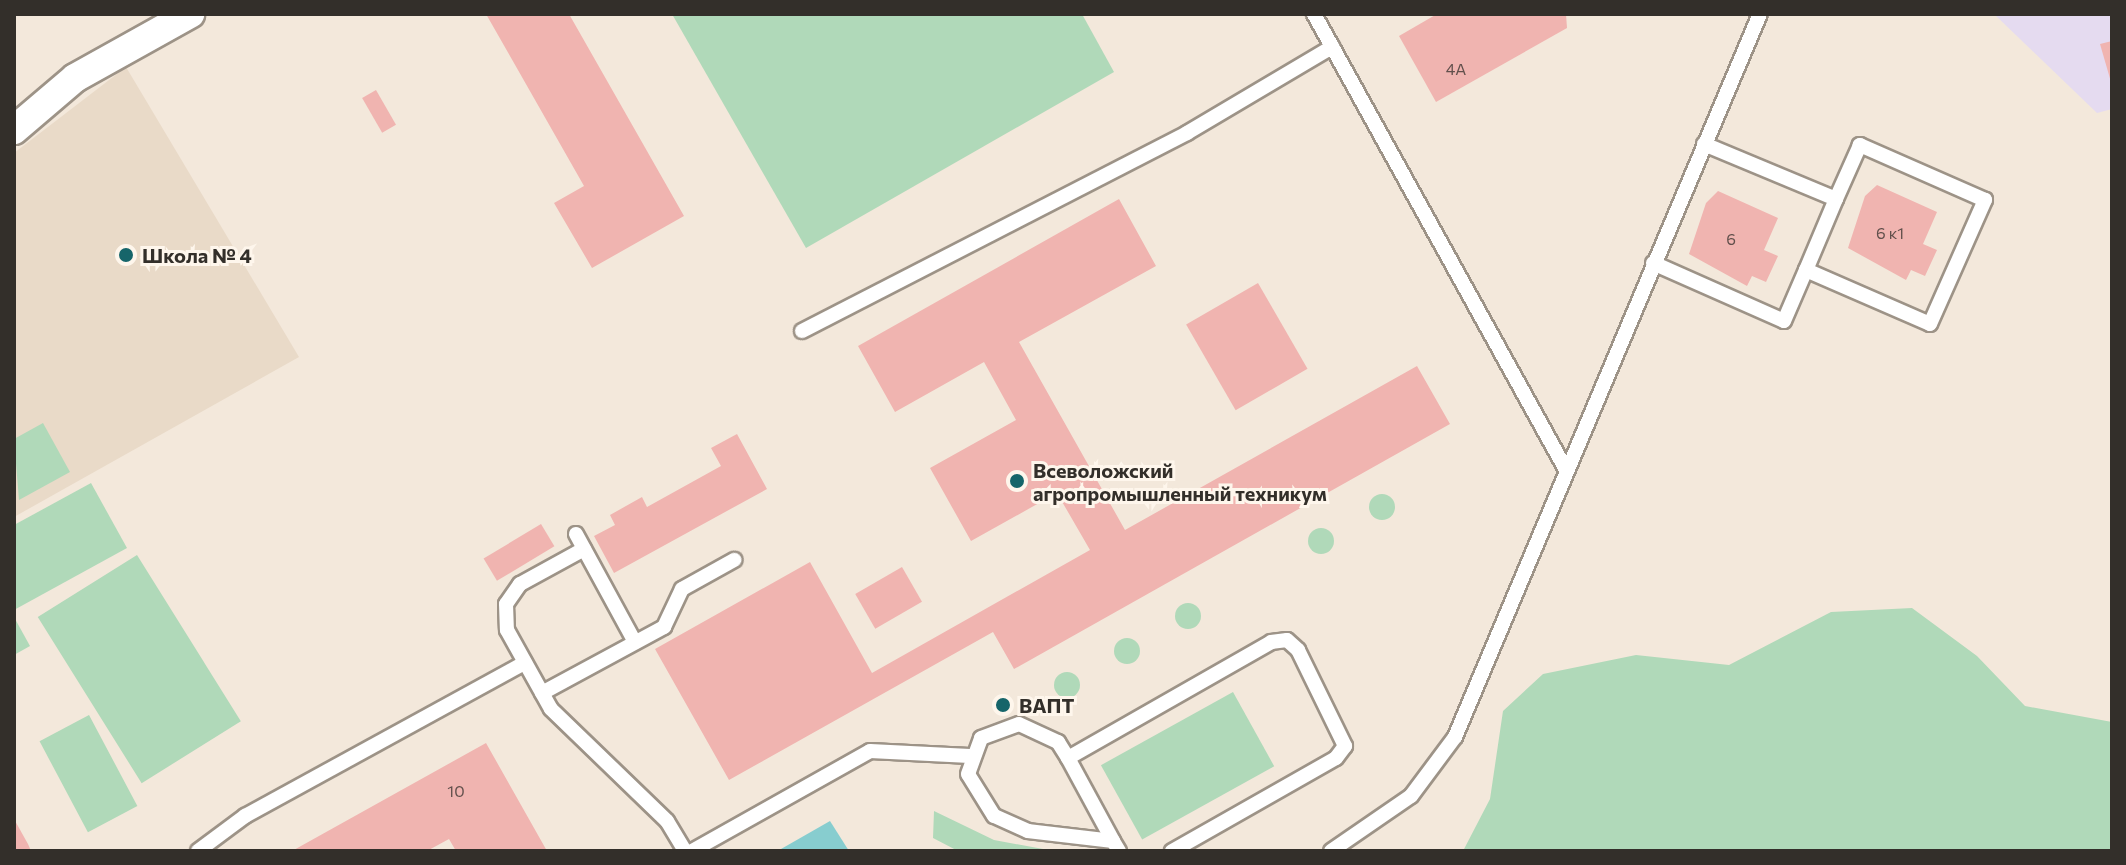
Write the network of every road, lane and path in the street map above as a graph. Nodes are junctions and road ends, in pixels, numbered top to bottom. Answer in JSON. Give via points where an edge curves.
{"nodes":[{"id":1,"x":190,"y":14,"type":"edge"},
{"id":2,"x":1314,"y":14,"type":"edge"},
{"id":3,"x":1760,"y":14,"type":"edge"},
{"id":4,"x":1332,"y":47,"type":"junction"},
{"id":5,"x":14,"y":130,"type":"edge"},
{"id":6,"x":1704,"y":144,"type":"junction"},
{"id":7,"x":1836,"y":199,"type":"junction"},
{"id":8,"x":1653,"y":263,"type":"junction"},
{"id":9,"x":1806,"y":270,"type":"junction"},
{"id":10,"x":802,"y":331,"type":"dead end"},
{"id":11,"x":1565,"y":468,"type":"junction"},
{"id":12,"x":576,"y":534,"type":"dead end"},
{"id":13,"x":584,"y":549,"type":"junction"},
{"id":14,"x":734,"y":560,"type":"dead end"},
{"id":15,"x":635,"y":642,"type":"junction"},
{"id":16,"x":525,"y":663,"type":"junction"},
{"id":17,"x":542,"y":693,"type":"junction"},
{"id":18,"x":970,"y":756,"type":"junction"},
{"id":19,"x":1068,"y":758,"type":"junction"},
{"id":20,"x":733,"y":828,"type":"junction"},
{"id":21,"x":1116,"y":846,"type":"edge"},
{"id":22,"x":198,"y":851,"type":"edge"},
{"id":23,"x":685,"y":851,"type":"edge"},
{"id":24,"x":692,"y":851,"type":"edge"},
{"id":25,"x":719,"y":851,"type":"edge"},
{"id":26,"x":1172,"y":851,"type":"edge"},
{"id":27,"x":1331,"y":851,"type":"edge"}],
"edges":[{"from":1,"to":5,"type":"street","via":[[75,78]]},
{"from":2,"to":4,"type":"lane"},
{"from":3,"to":6,"type":"lane"},
{"from":4,"to":10,"type":"lane","via":[[1187,133]]},
{"from":4,"to":11,"type":"lane"},
{"from":6,"to":7,"type":"lane"},
{"from":6,"to":8,"type":"lane"},
{"from":7,"to":9,"type":"lane"},
{"from":7,"to":9,"type":"lane","via":[[1860,145],[1985,200],[1930,324]]},
{"from":8,"to":9,"type":"lane","via":[[1784,321]]},
{"from":8,"to":11,"type":"lane"},
{"from":11,"to":27,"type":"lane","via":[[1455,737],[1411,796]]},
{"from":12,"to":13,"type":"lane"},
{"from":13,"to":15,"type":"lane"},
{"from":13,"to":16,"type":"lane","via":[[520,584],[506,604],[507,630]]},
{"from":14,"to":15,"type":"lane","via":[[682,589],[664,627]]},
{"from":15,"to":17,"type":"lane"},
{"from":16,"to":17,"type":"lane"},
{"from":16,"to":22,"type":"lane","via":[[245,816]]},
{"from":17,"to":23,"type":"lane","via":[[667,821]]},
{"from":18,"to":19,"type":"lane","via":[[996,727],[1019,724],[1058,742]]},
{"from":18,"to":20,"type":"lane","via":[[870,751]]},
{"from":18,"to":21,"type":"lane","via":[[974,792],[1008,824]]},
{"from":19,"to":21,"type":"lane"},
{"from":19,"to":26,"type":"lane","via":[[1271,642],[1287,640],[1298,650],[1345,746],[1336,758]]},
{"from":20,"to":24,"type":"lane"},
{"from":20,"to":25,"type":"lane"}]}
